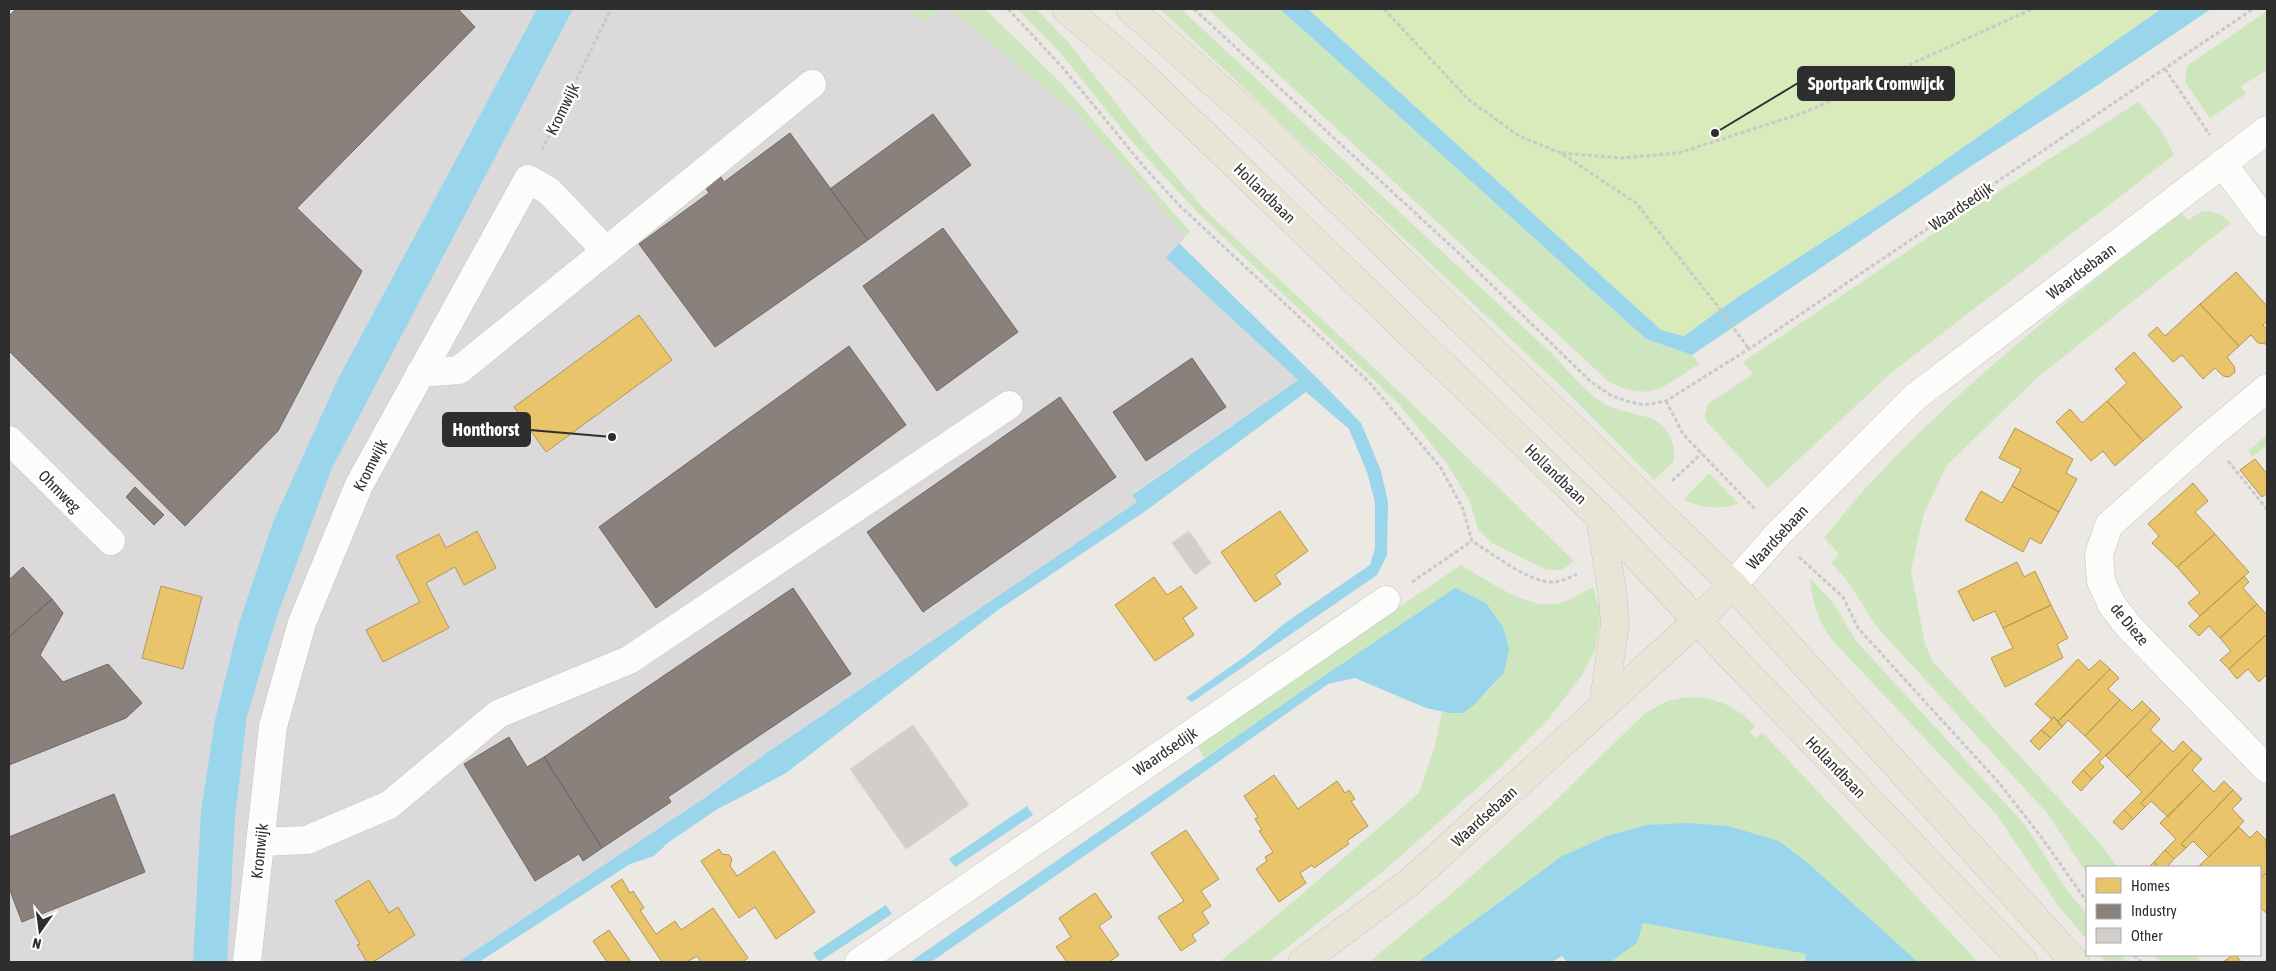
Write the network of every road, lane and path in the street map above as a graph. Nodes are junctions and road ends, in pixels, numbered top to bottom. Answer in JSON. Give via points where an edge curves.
{"nodes":[{"id":1,"x":611,"y":9,"type":"edge"},
{"id":2,"x":1008,"y":9,"type":"edge"},
{"id":3,"x":1066,"y":9,"type":"edge"},
{"id":4,"x":1130,"y":9,"type":"edge"},
{"id":5,"x":1194,"y":9,"type":"edge"},
{"id":6,"x":1384,"y":9,"type":"edge"},
{"id":7,"x":2032,"y":9,"type":"edge"},
{"id":8,"x":2253,"y":9,"type":"edge"},
{"id":9,"x":2165,"y":69,"type":"junction"},
{"id":10,"x":812,"y":84,"type":"dead end"},
{"id":11,"x":2267,"y":130,"type":"edge"},
{"id":12,"x":1561,"y":153,"type":"junction"},
{"id":13,"x":2222,"y":163,"type":"junction"},
{"id":14,"x":528,"y":179,"type":"junction"},
{"id":15,"x":2267,"y":223,"type":"edge"},
{"id":16,"x":606,"y":251,"type":"junction"},
{"id":17,"x":1749,"y":349,"type":"junction"},
{"id":18,"x":420,"y":372,"type":"junction"},
{"id":19,"x":2267,"y":388,"type":"edge"},
{"id":20,"x":1666,"y":401,"type":"junction"},
{"id":21,"x":1009,"y":405,"type":"dead end"},
{"id":22,"x":2208,"y":437,"type":"junction"},
{"id":23,"x":9,"y":440,"type":"edge"},
{"id":24,"x":2267,"y":509,"type":"edge"},
{"id":25,"x":1600,"y":517,"type":"junction"},
{"id":26,"x":1778,"y":534,"type":"junction"},
{"id":27,"x":111,"y":541,"type":"dead end"},
{"id":28,"x":1733,"y":585,"type":"junction"},
{"id":29,"x":1386,"y":600,"type":"joint"},
{"id":30,"x":1697,"y":621,"type":"junction"},
{"id":31,"x":1603,"y":707,"type":"junction"},
{"id":32,"x":2267,"y":769,"type":"edge"},
{"id":33,"x":260,"y":842,"type":"junction"},
{"id":34,"x":2086,"y":901,"type":"edge"},
{"id":35,"x":247,"y":962,"type":"edge"},
{"id":36,"x":859,"y":962,"type":"edge"},
{"id":37,"x":1302,"y":962,"type":"edge"},
{"id":38,"x":2024,"y":962,"type":"edge"},
{"id":39,"x":2075,"y":962,"type":"edge"}],
"edges":[{"from":1,"to":14,"type":"path","name":"Kromwijk"},
{"from":2,"to":29,"type":"path","via":[[1063,68],[1180,206],[1375,389],[1441,468],[1463,510],[1472,541]]},
{"from":3,"to":25,"type":"main road","name":"Hollandbaan","via":[[1162,94]]},
{"from":4,"to":28,"type":"main road","via":[[1268,131]]},
{"from":5,"to":20,"type":"path","via":[[1464,258],[1590,381],[1612,396],[1627,401],[1644,405]]},
{"from":6,"to":12,"type":"path","via":[[1469,100],[1519,136]]},
{"from":7,"to":12,"type":"path","via":[[1803,112],[1678,153],[1621,158]]},
{"from":8,"to":9,"type":"path","name":"Waardsedijk"},
{"from":9,"to":13,"type":"path","via":[[2208,129]]},
{"from":9,"to":17,"type":"path","name":"Waardsedijk"},
{"from":10,"to":16,"type":"street"},
{"from":11,"to":13,"type":"street","name":"Waardsebaan"},
{"from":12,"to":17,"type":"path","via":[[1636,203]]},
{"from":13,"to":15,"type":"street"},
{"from":13,"to":26,"type":"street","name":"Waardsebaan","via":[[1915,397]]},
{"from":14,"to":16,"type":"street","via":[[548,191]]},
{"from":14,"to":18,"type":"street","name":"Kromwijk"},
{"from":16,"to":18,"type":"street","via":[[459,370]]},
{"from":17,"to":20,"type":"path","name":"Waardsedijk"},
{"from":18,"to":33,"type":"street","name":"Kromwijk","via":[[359,485],[302,623],[273,726]]},
{"from":19,"to":22,"type":"street","name":"de Dieze"},
{"from":20,"to":26,"type":"path","via":[[1689,440]]},
{"from":21,"to":33,"type":"street","via":[[629,660],[498,714],[389,805],[308,840]]},
{"from":22,"to":24,"type":"path"},
{"from":22,"to":32,"type":"street","name":"de Dieze","via":[[2109,525],[2099,554],[2101,581],[2112,605],[2130,628]]},
{"from":23,"to":27,"type":"street","name":"Ohmweg"},
{"from":25,"to":30,"type":"main road","name":"Hollandbaan"},
{"from":25,"to":31,"type":"main road","via":[[1615,624]]},
{"from":26,"to":28,"type":"street","name":"Waardsebaan"},
{"from":26,"to":34,"type":"path","via":[[1843,597],[1858,628],[2000,784]]},
{"from":28,"to":30,"type":"main road","name":"Waardsebaan"},
{"from":28,"to":39,"type":"main road"},
{"from":29,"to":36,"type":"street","name":"Waardsedijk"},
{"from":30,"to":31,"type":"main road","name":"Waardsebaan"},
{"from":30,"to":38,"type":"main road","name":"Hollandbaan"},
{"from":31,"to":37,"type":"main road","name":"Waardsebaan","via":[[1411,882]]},
{"from":33,"to":35,"type":"street","name":"Kromwijk"}]}
